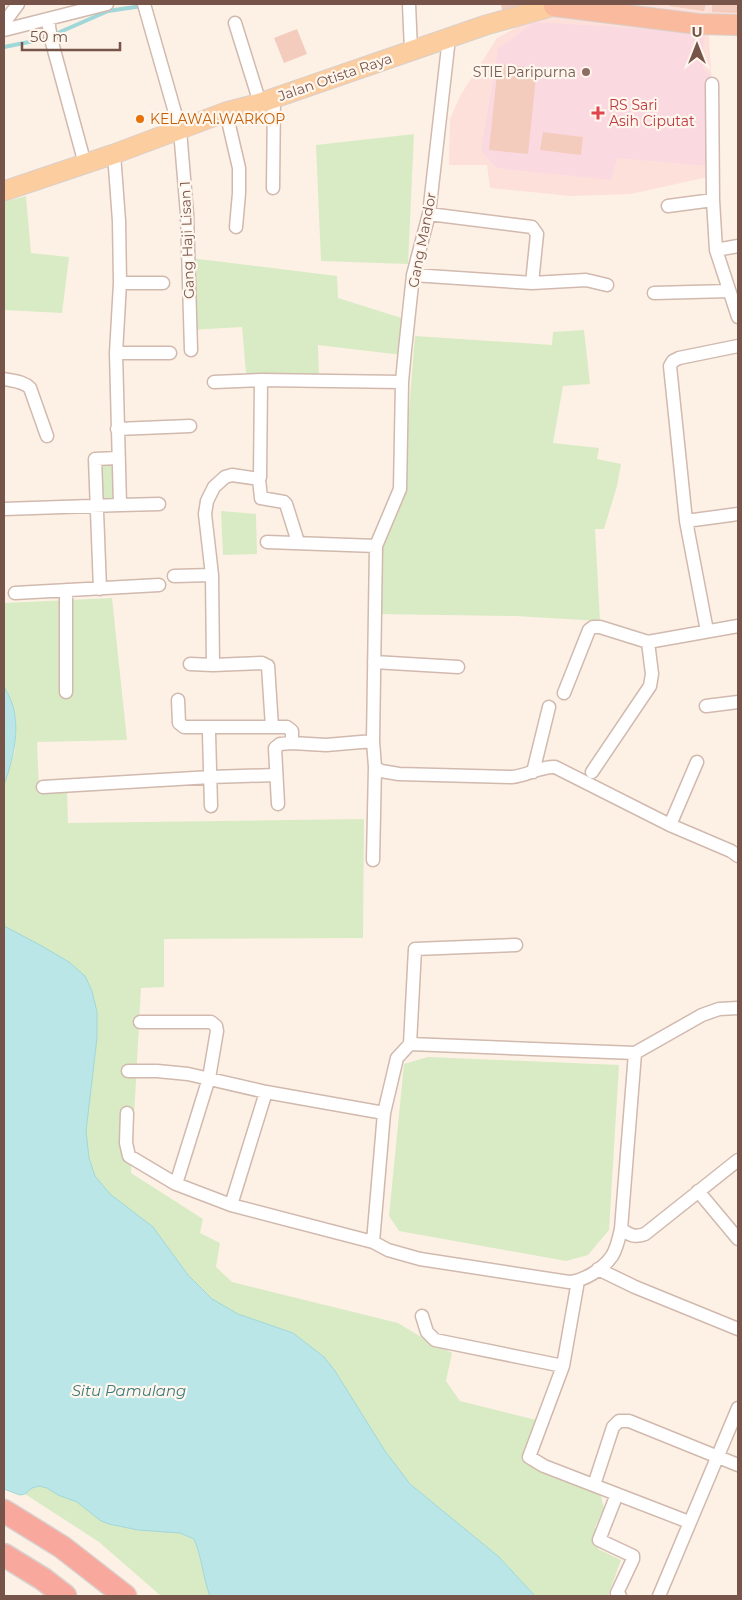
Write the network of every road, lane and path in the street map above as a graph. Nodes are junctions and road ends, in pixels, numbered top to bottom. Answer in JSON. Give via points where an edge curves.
{"nodes":[{"id":1,"x":18,"y":4,"type":"edge"},
{"id":2,"x":107,"y":4,"type":"edge"},
{"id":3,"x":409,"y":4,"type":"edge"},
{"id":4,"x":556,"y":5,"type":"edge"},
{"id":5,"x":145,"y":7,"type":"edge"},
{"id":6,"x":611,"y":8,"type":"edge"},
{"id":7,"x":4,"y":23,"type":"edge"},
{"id":8,"x":235,"y":23,"type":"dead end"},
{"id":9,"x":738,"y":25,"type":"edge"},
{"id":10,"x":49,"y":28,"type":"junction"},
{"id":11,"x":4,"y":30,"type":"edge"},
{"id":12,"x":449,"y":38,"type":"junction"},
{"id":13,"x":411,"y":51,"type":"junction"},
{"id":14,"x":712,"y":84,"type":"dead end"},
{"id":15,"x":267,"y":100,"type":"junction"},
{"id":16,"x":226,"y":112,"type":"junction"},
{"id":17,"x":180,"y":130,"type":"junction"},
{"id":18,"x":114,"y":154,"type":"junction"},
{"id":19,"x":85,"y":164,"type":"junction"},
{"id":20,"x":273,"y":188,"type":"dead end"},
{"id":21,"x":4,"y":192,"type":"edge"},
{"id":22,"x":713,"y":200,"type":"junction"},
{"id":23,"x":668,"y":206,"type":"dead end"},
{"id":24,"x":430,"y":214,"type":"junction"},
{"id":25,"x":236,"y":227,"type":"dead end"},
{"id":26,"x":738,"y":246,"type":"edge"},
{"id":27,"x":716,"y":250,"type":"junction"},
{"id":28,"x":413,"y":275,"type":"junction"},
{"id":29,"x":120,"y":283,"type":"junction"},
{"id":30,"x":163,"y":283,"type":"dead end"},
{"id":31,"x":532,"y":283,"type":"junction"},
{"id":32,"x":608,"y":285,"type":"dead end"},
{"id":33,"x":729,"y":291,"type":"junction"},
{"id":34,"x":654,"y":293,"type":"dead end"},
{"id":35,"x":738,"y":317,"type":"edge"},
{"id":36,"x":738,"y":346,"type":"edge"},
{"id":37,"x":191,"y":350,"type":"dead end"},
{"id":38,"x":116,"y":353,"type":"junction"},
{"id":39,"x":170,"y":353,"type":"dead end"},
{"id":40,"x":4,"y":379,"type":"edge"},
{"id":41,"x":261,"y":380,"type":"junction"},
{"id":42,"x":214,"y":382,"type":"dead end"},
{"id":43,"x":402,"y":382,"type":"junction"},
{"id":44,"x":190,"y":426,"type":"dead end"},
{"id":45,"x":117,"y":430,"type":"junction"},
{"id":46,"x":47,"y":436,"type":"dead end"},
{"id":47,"x":118,"y":458,"type":"junction"},
{"id":48,"x":259,"y":480,"type":"junction"},
{"id":49,"x":159,"y":504,"type":"dead end"},
{"id":50,"x":96,"y":505,"type":"junction"},
{"id":51,"x":120,"y":505,"type":"junction"},
{"id":52,"x":4,"y":509,"type":"edge"},
{"id":53,"x":738,"y":514,"type":"edge"},
{"id":54,"x":686,"y":521,"type":"junction"},
{"id":55,"x":267,"y":542,"type":"dead end"},
{"id":56,"x":298,"y":542,"type":"junction"},
{"id":57,"x":376,"y":546,"type":"junction"},
{"id":58,"x":212,"y":575,"type":"junction"},
{"id":59,"x":174,"y":576,"type":"dead end"},
{"id":60,"x":159,"y":585,"type":"dead end"},
{"id":61,"x":100,"y":588,"type":"junction"},
{"id":62,"x":66,"y":590,"type":"junction"},
{"id":63,"x":14,"y":593,"type":"dead end"},
{"id":64,"x":738,"y":626,"type":"edge"},
{"id":65,"x":707,"y":631,"type":"junction"},
{"id":66,"x":648,"y":642,"type":"junction"},
{"id":67,"x":374,"y":662,"type":"junction"},
{"id":68,"x":190,"y":664,"type":"dead end"},
{"id":69,"x":213,"y":665,"type":"junction"},
{"id":70,"x":458,"y":667,"type":"dead end"},
{"id":71,"x":66,"y":692,"type":"dead end"},
{"id":72,"x":564,"y":693,"type":"dead end"},
{"id":73,"x":178,"y":700,"type":"dead end"},
{"id":74,"x":738,"y":702,"type":"edge"},
{"id":75,"x":706,"y":706,"type":"dead end"},
{"id":76,"x":549,"y":707,"type":"dead end"},
{"id":77,"x":272,"y":726,"type":"junction"},
{"id":78,"x":209,"y":733,"type":"dead end"},
{"id":79,"x":373,"y":741,"type":"junction"},
{"id":80,"x":292,"y":743,"type":"junction"},
{"id":81,"x":697,"y":762,"type":"dead end"},
{"id":82,"x":375,"y":767,"type":"junction"},
{"id":83,"x":532,"y":772,"type":"junction"},
{"id":84,"x":592,"y":772,"type":"dead end"},
{"id":85,"x":276,"y":776,"type":"junction"},
{"id":86,"x":211,"y":777,"type":"junction"},
{"id":87,"x":43,"y":787,"type":"dead end"},
{"id":88,"x":278,"y":804,"type":"dead end"},
{"id":89,"x":212,"y":806,"type":"dead end"},
{"id":90,"x":670,"y":825,"type":"junction"},
{"id":91,"x":738,"y":856,"type":"edge"},
{"id":92,"x":373,"y":860,"type":"dead end"},
{"id":93,"x":516,"y":945,"type":"dead end"},
{"id":94,"x":738,"y":1008,"type":"edge"},
{"id":95,"x":140,"y":1022,"type":"dead end"},
{"id":96,"x":410,"y":1044,"type":"junction"},
{"id":97,"x":635,"y":1053,"type":"junction"},
{"id":98,"x":128,"y":1071,"type":"dead end"},
{"id":99,"x":209,"y":1078,"type":"junction"},
{"id":100,"x":266,"y":1092,"type":"junction"},
{"id":101,"x":127,"y":1113,"type":"dead end"},
{"id":102,"x":384,"y":1113,"type":"junction"},
{"id":103,"x":738,"y":1160,"type":"edge"},
{"id":104,"x":176,"y":1184,"type":"junction"},
{"id":105,"x":698,"y":1192,"type":"junction"},
{"id":106,"x":231,"y":1205,"type":"junction"},
{"id":107,"x":621,"y":1229,"type":"junction"},
{"id":108,"x":738,"y":1239,"type":"edge"},
{"id":109,"x":372,"y":1242,"type":"junction"},
{"id":110,"x":598,"y":1269,"type":"junction"},
{"id":111,"x":578,"y":1281,"type":"junction"},
{"id":112,"x":422,"y":1316,"type":"dead end"},
{"id":113,"x":738,"y":1330,"type":"edge"},
{"id":114,"x":563,"y":1366,"type":"junction"},
{"id":115,"x":738,"y":1408,"type":"edge"},
{"id":116,"x":718,"y":1456,"type":"junction"},
{"id":117,"x":738,"y":1464,"type":"edge"},
{"id":118,"x":594,"y":1485,"type":"junction"},
{"id":119,"x":617,"y":1494,"type":"junction"},
{"id":120,"x":4,"y":1512,"type":"edge"},
{"id":121,"x":689,"y":1522,"type":"junction"},
{"id":122,"x":4,"y":1555,"type":"edge"},
{"id":123,"x":65,"y":1596,"type":"edge"},
{"id":124,"x":125,"y":1596,"type":"edge"},
{"id":125,"x":620,"y":1596,"type":"edge"},
{"id":126,"x":658,"y":1596,"type":"edge"}],
"edges":[{"from":1,"to":7,"type":"street"},
{"from":2,"to":10,"type":"street"},
{"from":3,"to":13,"type":"street"},
{"from":4,"to":6,"type":"highway"},
{"from":4,"to":12,"type":"main road","name":"Jalan Otista Raya"},
{"from":5,"to":17,"type":"street","name":"Gang Haji Lisan 1"},
{"from":6,"to":9,"type":"highway","via":[[698,24]]},
{"from":8,"to":15,"type":"street"},
{"from":10,"to":11,"type":"street"},
{"from":10,"to":19,"type":"street"},
{"from":12,"to":13,"type":"main road","name":"Jalan Otista Raya"},
{"from":12,"to":24,"type":"street","name":"Gang Mandor"},
{"from":13,"to":15,"type":"main road","name":"Jalan Otista Raya"},
{"from":14,"to":22,"type":"street"},
{"from":15,"to":16,"type":"main road","name":"Jalan Otista Raya"},
{"from":15,"to":20,"type":"street"},
{"from":16,"to":17,"type":"main road","name":"Jalan Otista Raya"},
{"from":16,"to":25,"type":"street","via":[[239,168]]},
{"from":17,"to":18,"type":"main road","name":"Jalan Otista Raya"},
{"from":17,"to":37,"type":"street","name":"Gang Haji Lisan 1","via":[[187,214]]},
{"from":18,"to":19,"type":"main road","name":"Jalan Otista Raya"},
{"from":18,"to":29,"type":"street"},
{"from":19,"to":21,"type":"main road","name":"Jalan Otista Raya"},
{"from":22,"to":23,"type":"street"},
{"from":22,"to":27,"type":"street"},
{"from":24,"to":28,"type":"street","name":"Gang Mandor"},
{"from":24,"to":31,"type":"street","via":[[535,229]]},
{"from":26,"to":27,"type":"street"},
{"from":27,"to":33,"type":"street"},
{"from":28,"to":31,"type":"street"},
{"from":28,"to":43,"type":"street","name":"Gang Mandor"},
{"from":29,"to":30,"type":"street"},
{"from":29,"to":38,"type":"street"},
{"from":31,"to":32,"type":"street","via":[[586,280]]},
{"from":33,"to":34,"type":"street"},
{"from":33,"to":35,"type":"street"},
{"from":36,"to":54,"type":"street","via":[[679,358],[670,366]]},
{"from":38,"to":39,"type":"street"},
{"from":38,"to":45,"type":"street"},
{"from":40,"to":46,"type":"street","via":[[30,388]]},
{"from":41,"to":42,"type":"street"},
{"from":41,"to":43,"type":"street"},
{"from":41,"to":48,"type":"street"},
{"from":43,"to":57,"type":"street","name":"Gang Mandor","via":[[400,489]]},
{"from":44,"to":45,"type":"street"},
{"from":45,"to":47,"type":"street"},
{"from":47,"to":50,"type":"street","via":[[95,459]]},
{"from":47,"to":51,"type":"street"},
{"from":48,"to":56,"type":"street","via":[[261,498],[286,504]]},
{"from":48,"to":58,"type":"street","via":[[232,475],[225,477],[209,495],[205,514]]},
{"from":49,"to":51,"type":"street"},
{"from":50,"to":51,"type":"street"},
{"from":50,"to":52,"type":"street"},
{"from":50,"to":61,"type":"street"},
{"from":53,"to":54,"type":"street"},
{"from":54,"to":65,"type":"street"},
{"from":55,"to":56,"type":"street"},
{"from":56,"to":57,"type":"street"},
{"from":57,"to":67,"type":"street"},
{"from":58,"to":59,"type":"street"},
{"from":58,"to":69,"type":"street"},
{"from":60,"to":61,"type":"street"},
{"from":61,"to":62,"type":"street"},
{"from":62,"to":63,"type":"street"},
{"from":62,"to":71,"type":"street"},
{"from":64,"to":65,"type":"street"},
{"from":65,"to":66,"type":"street"},
{"from":66,"to":72,"type":"street","via":[[593,627]]},
{"from":66,"to":84,"type":"street","via":[[652,674],[650,686]]},
{"from":67,"to":70,"type":"street"},
{"from":67,"to":79,"type":"street"},
{"from":68,"to":69,"type":"street"},
{"from":69,"to":77,"type":"street","via":[[262,663],[268,666]]},
{"from":73,"to":77,"type":"street","via":[[179,723],[184,727]]},
{"from":74,"to":75,"type":"street"},
{"from":76,"to":83,"type":"street"},
{"from":77,"to":80,"type":"street","via":[[290,729]]},
{"from":78,"to":86,"type":"street"},
{"from":79,"to":80,"type":"street","via":[[326,745]]},
{"from":79,"to":82,"type":"street"},
{"from":80,"to":85,"type":"street","via":[[275,748]]},
{"from":81,"to":90,"type":"street"},
{"from":82,"to":83,"type":"street","via":[[398,774],[442,776],[512,777]]},
{"from":82,"to":92,"type":"street"},
{"from":83,"to":90,"type":"street","via":[[555,767]]},
{"from":85,"to":86,"type":"street"},
{"from":85,"to":88,"type":"street"},
{"from":86,"to":87,"type":"street"},
{"from":86,"to":89,"type":"street"},
{"from":90,"to":91,"type":"street"},
{"from":93,"to":96,"type":"street","via":[[416,949]]},
{"from":94,"to":97,"type":"street","via":[[719,1009],[702,1015]]},
{"from":95,"to":99,"type":"street","via":[[190,1021],[216,1026]]},
{"from":96,"to":97,"type":"street"},
{"from":96,"to":102,"type":"street","via":[[397,1058]]},
{"from":97,"to":107,"type":"street"},
{"from":98,"to":99,"type":"street"},
{"from":99,"to":100,"type":"street"},
{"from":99,"to":104,"type":"street"},
{"from":100,"to":102,"type":"street"},
{"from":100,"to":106,"type":"street"},
{"from":101,"to":104,"type":"street","via":[[129,1156]]},
{"from":102,"to":109,"type":"street"},
{"from":103,"to":105,"type":"street"},
{"from":104,"to":106,"type":"street"},
{"from":105,"to":107,"type":"street","via":[[645,1234],[631,1236]]},
{"from":105,"to":108,"type":"street"},
{"from":106,"to":109,"type":"street"},
{"from":107,"to":110,"type":"street","via":[[612,1257]]},
{"from":109,"to":111,"type":"street","via":[[420,1259]]},
{"from":110,"to":111,"type":"street"},
{"from":110,"to":113,"type":"street"},
{"from":111,"to":114,"type":"street"},
{"from":112,"to":114,"type":"street","via":[[427,1332],[435,1340]]},
{"from":114,"to":118,"type":"street","via":[[529,1457]]},
{"from":115,"to":116,"type":"street"},
{"from":116,"to":117,"type":"street"},
{"from":116,"to":118,"type":"street","via":[[619,1420],[613,1427]]},
{"from":116,"to":121,"type":"street"},
{"from":118,"to":119,"type":"street"},
{"from":119,"to":121,"type":"street"},
{"from":119,"to":125,"type":"street","via":[[599,1540],[633,1556],[617,1593]]},
{"from":120,"to":124,"type":"highway","via":[[62,1547]]},
{"from":121,"to":126,"type":"street"},
{"from":122,"to":123,"type":"highway"}]}
